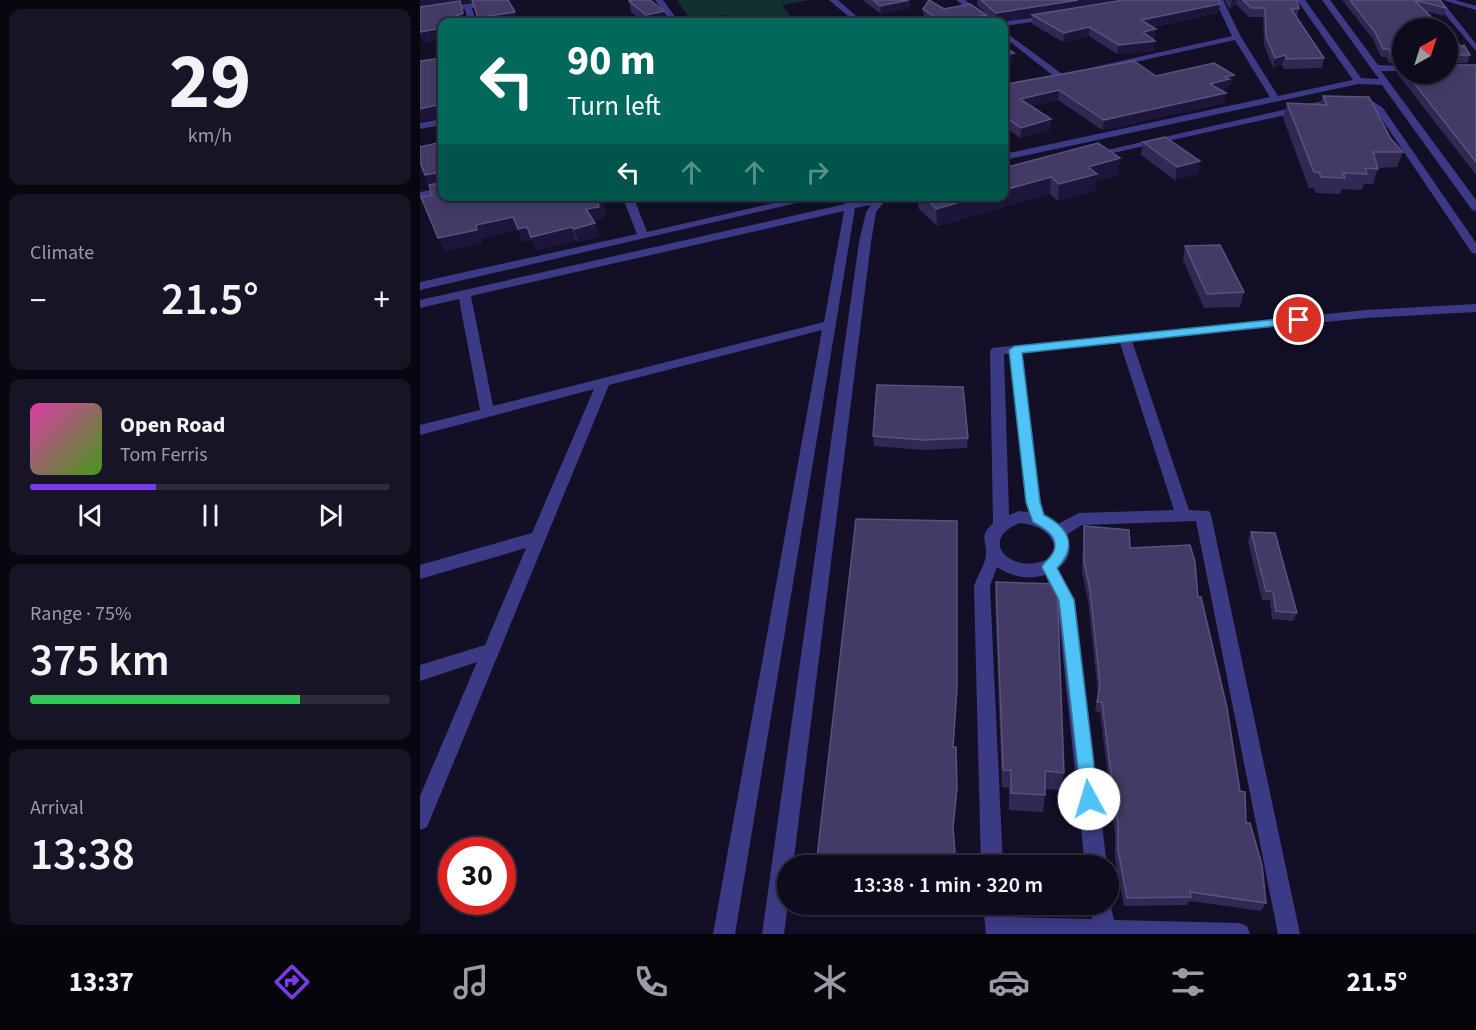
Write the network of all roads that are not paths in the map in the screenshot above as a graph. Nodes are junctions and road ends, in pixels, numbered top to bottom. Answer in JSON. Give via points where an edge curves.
{"nodes":[{"id":1,"x":508,"y":0,"type":"edge"},
{"id":2,"x":659,"y":0,"type":"edge"},
{"id":3,"x":833,"y":0,"type":"edge"},
{"id":4,"x":960,"y":0,"type":"edge"},
{"id":5,"x":1219,"y":0,"type":"edge"},
{"id":6,"x":1301,"y":0,"type":"edge"},
{"id":7,"x":1326,"y":0,"type":"edge"},
{"id":8,"x":1437,"y":0,"type":"edge"},
{"id":9,"x":1447,"y":0,"type":"edge"},
{"id":10,"x":468,"y":6,"type":"junction"},
{"id":11,"x":1476,"y":8,"type":"edge"},
{"id":12,"x":420,"y":13,"type":"edge"},
{"id":13,"x":1059,"y":16,"type":"edge"},
{"id":14,"x":471,"y":18,"type":"edge"},
{"id":15,"x":672,"y":18,"type":"edge"},
{"id":16,"x":854,"y":18,"type":"edge"},
{"id":17,"x":985,"y":18,"type":"edge"},
{"id":18,"x":1008,"y":23,"type":"edge"},
{"id":19,"x":1008,"y":36,"type":"edge"},
{"id":20,"x":1237,"y":37,"type":"junction"},
{"id":21,"x":1476,"y":49,"type":"edge"},
{"id":22,"x":1375,"y":68,"type":"junction"},
{"id":23,"x":1392,"y":68,"type":"edge"},
{"id":24,"x":1059,"y":76,"type":"junction"},
{"id":25,"x":1048,"y":78,"type":"edge"},
{"id":26,"x":1358,"y":81,"type":"junction"},
{"id":27,"x":1385,"y":82,"type":"junction"},
{"id":28,"x":1276,"y":100,"type":"junction"},
{"id":29,"x":438,"y":123,"type":"edge"},
{"id":30,"x":420,"y":126,"type":"edge"},
{"id":31,"x":1008,"y":154,"type":"edge"},
{"id":32,"x":1083,"y":156,"type":"edge"},
{"id":33,"x":438,"y":192,"type":"edge"},
{"id":34,"x":420,"y":195,"type":"edge"},
{"id":35,"x":629,"y":201,"type":"edge"},
{"id":36,"x":792,"y":201,"type":"edge"},
{"id":37,"x":851,"y":201,"type":"edge"},
{"id":38,"x":880,"y":201,"type":"edge"},
{"id":39,"x":1476,"y":208,"type":"edge"},
{"id":40,"x":643,"y":236,"type":"junction"},
{"id":41,"x":1476,"y":251,"type":"edge"},
{"id":42,"x":420,"y":286,"type":"edge"},
{"id":43,"x":464,"y":294,"type":"junction"},
{"id":44,"x":420,"y":304,"type":"edge"},
{"id":45,"x":1476,"y":308,"type":"edge"},
{"id":46,"x":830,"y":324,"type":"junction"},
{"id":47,"x":1125,"y":339,"type":"junction"},
{"id":48,"x":1015,"y":350,"type":"junction"},
{"id":49,"x":604,"y":382,"type":"junction"},
{"id":50,"x":487,"y":412,"type":"junction"},
{"id":51,"x":420,"y":430,"type":"edge"},
{"id":52,"x":1184,"y":515,"type":"junction"},
{"id":53,"x":1038,"y":519,"type":"junction"},
{"id":54,"x":1001,"y":523,"type":"junction"},
{"id":55,"x":1058,"y":532,"type":"junction"},
{"id":56,"x":538,"y":538,"type":"junction"},
{"id":57,"x":994,"y":555,"type":"junction"},
{"id":58,"x":1049,"y":567,"type":"junction"},
{"id":59,"x":420,"y":572,"type":"edge"},
{"id":60,"x":492,"y":650,"type":"junction"},
{"id":61,"x":420,"y":673,"type":"edge"},
{"id":62,"x":420,"y":820,"type":"edge"},
{"id":63,"x":992,"y":855,"type":"edge"},
{"id":64,"x":1095,"y":855,"type":"edge"},
{"id":65,"x":994,"y":915,"type":"edge"},
{"id":66,"x":1102,"y":915,"type":"edge"},
{"id":67,"x":1104,"y":931,"type":"junction"},
{"id":68,"x":724,"y":934,"type":"edge"},
{"id":69,"x":773,"y":934,"type":"edge"},
{"id":70,"x":1239,"y":934,"type":"edge"},
{"id":71,"x":1289,"y":934,"type":"edge"}],
"edges":[{"from":1,"to":10,"type":"street"},
{"from":2,"to":15,"type":"street"},
{"from":3,"to":16,"type":"street"},
{"from":4,"to":17,"type":"street"},
{"from":5,"to":20,"type":"street"},
{"from":6,"to":26,"type":"street"},
{"from":7,"to":22,"type":"street"},
{"from":8,"to":21,"type":"street"},
{"from":9,"to":11,"type":"street"},
{"from":10,"to":12,"type":"street"},
{"from":10,"to":14,"type":"street"},
{"from":13,"to":18,"type":"street"},
{"from":19,"to":24,"type":"street"},
{"from":20,"to":24,"type":"street"},
{"from":20,"to":28,"type":"street"},
{"from":22,"to":23,"type":"street"},
{"from":22,"to":27,"type":"street"},
{"from":24,"to":25,"type":"street"},
{"from":26,"to":27,"type":"street"},
{"from":26,"to":28,"type":"street"},
{"from":27,"to":39,"type":"street"},
{"from":28,"to":31,"type":"street"},
{"from":29,"to":30,"type":"street"},
{"from":32,"to":41,"type":"street","via":[[1318,105],[1371,104],[1380,110]]},
{"from":33,"to":34,"type":"street"},
{"from":35,"to":40,"type":"street"},
{"from":36,"to":40,"type":"street"},
{"from":37,"to":43,"type":"street"},
{"from":37,"to":46,"type":"street"},
{"from":38,"to":69,"type":"street","via":[[871,212],[865,242]]},
{"from":40,"to":42,"type":"street"},
{"from":43,"to":44,"type":"street"},
{"from":43,"to":50,"type":"street"},
{"from":45,"to":47,"type":"street","via":[[1366,314]]},
{"from":46,"to":49,"type":"street"},
{"from":46,"to":68,"type":"street"},
{"from":47,"to":48,"type":"street"},
{"from":47,"to":52,"type":"street"},
{"from":48,"to":53,"type":"street"},
{"from":48,"to":54,"type":"street","via":[[997,351]]},
{"from":49,"to":50,"type":"street"},
{"from":49,"to":56,"type":"street"},
{"from":50,"to":51,"type":"street"},
{"from":52,"to":55,"type":"street","via":[[1079,519]]},
{"from":52,"to":71,"type":"street","via":[[1203,515]]},
{"from":53,"to":54,"type":"street","via":[[1018,517]]},
{"from":53,"to":55,"type":"street"},
{"from":54,"to":57,"type":"street","via":[[991,538]]},
{"from":55,"to":58,"type":"street","via":[[1062,539],[1061,554]]},
{"from":56,"to":59,"type":"street"},
{"from":56,"to":60,"type":"street"},
{"from":57,"to":58,"type":"street","via":[[1019,570]]},
{"from":57,"to":63,"type":"street","via":[[982,586]]},
{"from":58,"to":64,"type":"street","via":[[1066,600]]},
{"from":60,"to":61,"type":"street"},
{"from":60,"to":62,"type":"street"},
{"from":65,"to":67,"type":"street","via":[[994,928]]},
{"from":66,"to":67,"type":"street"},
{"from":67,"to":70,"type":"street"}]}
